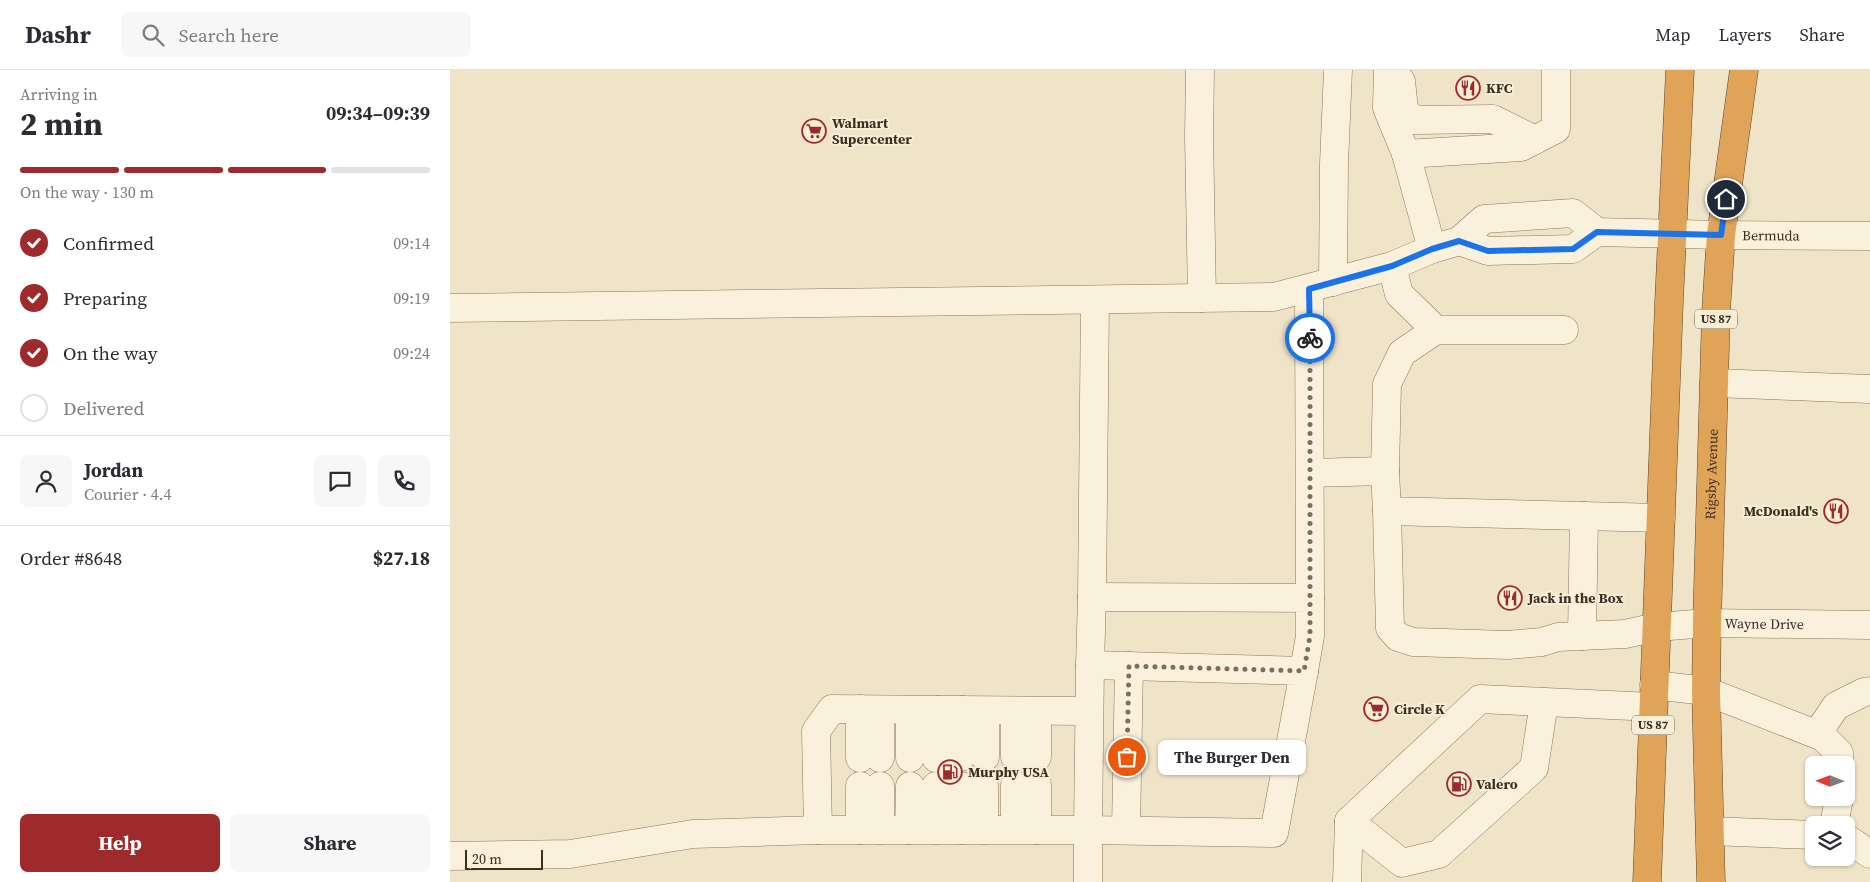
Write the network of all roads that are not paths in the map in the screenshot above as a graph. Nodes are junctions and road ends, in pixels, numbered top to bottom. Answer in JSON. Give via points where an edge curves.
{"nodes":[{"id":1,"x":1200,"y":70,"type":"edge"},
{"id":2,"x":1338,"y":70,"type":"edge"},
{"id":3,"x":1388,"y":70,"type":"edge"},
{"id":4,"x":1401,"y":70,"type":"edge"},
{"id":5,"x":1556,"y":70,"type":"edge"},
{"id":6,"x":1680,"y":70,"type":"edge"},
{"id":7,"x":1744,"y":70,"type":"edge"},
{"id":8,"x":1535,"y":140,"type":"junction"},
{"id":9,"x":1406,"y":154,"type":"junction"},
{"id":10,"x":1672,"y":234,"type":"junction"},
{"id":11,"x":1721,"y":235,"type":"junction"},
{"id":12,"x":1870,"y":236,"type":"edge"},
{"id":13,"x":1432,"y":249,"type":"junction"},
{"id":14,"x":1392,"y":266,"type":"junction"},
{"id":15,"x":1321,"y":285,"type":"junction"},
{"id":16,"x":1202,"y":298,"type":"junction"},
{"id":17,"x":1095,"y":300,"type":"junction"},
{"id":18,"x":450,"y":308,"type":"edge"},
{"id":19,"x":1436,"y":330,"type":"junction"},
{"id":20,"x":1564,"y":330,"type":"dead end"},
{"id":21,"x":1714,"y":383,"type":"junction"},
{"id":22,"x":1870,"y":389,"type":"edge"},
{"id":23,"x":1385,"y":471,"type":"junction"},
{"id":24,"x":1310,"y":473,"type":"junction"},
{"id":25,"x":1387,"y":511,"type":"junction"},
{"id":26,"x":1584,"y":516,"type":"junction"},
{"id":27,"x":1661,"y":518,"type":"junction"},
{"id":28,"x":1092,"y":597,"type":"junction"},
{"id":29,"x":1310,"y":598,"type":"junction"},
{"id":30,"x":1707,"y":623,"type":"junction"},
{"id":31,"x":1870,"y":625,"type":"edge"},
{"id":32,"x":1657,"y":627,"type":"junction"},
{"id":33,"x":1582,"y":636,"type":"junction"},
{"id":34,"x":1090,"y":665,"type":"junction"},
{"id":35,"x":1129,"y":666,"type":"junction"},
{"id":36,"x":1304,"y":671,"type":"junction"},
{"id":37,"x":1706,"y":691,"type":"junction"},
{"id":38,"x":1870,"y":691,"type":"edge"},
{"id":39,"x":1654,"y":696,"type":"junction"},
{"id":40,"x":1544,"y":702,"type":"junction"},
{"id":41,"x":870,"y":709,"type":"junction"},
{"id":42,"x":910,"y":710,"type":"junction"},
{"id":43,"x":961,"y":710,"type":"junction"},
{"id":44,"x":1026,"y":711,"type":"junction"},
{"id":45,"x":1089,"y":711,"type":"junction"},
{"id":46,"x":1817,"y":734,"type":"junction"},
{"id":47,"x":1839,"y":756,"type":"edge"},
{"id":48,"x":1026,"y":757,"type":"dead end"},
{"id":49,"x":870,"y":758,"type":"dead end"},
{"id":50,"x":948,"y":758,"type":"junction"},
{"id":51,"x":1026,"y":785,"type":"dead end"},
{"id":52,"x":870,"y":786,"type":"dead end"},
{"id":53,"x":910,"y":786,"type":"dead end"},
{"id":54,"x":1349,"y":821,"type":"junction"},
{"id":55,"x":818,"y":830,"type":"junction"},
{"id":56,"x":870,"y":830,"type":"junction"},
{"id":57,"x":948,"y":830,"type":"junction"},
{"id":58,"x":1026,"y":830,"type":"junction"},
{"id":59,"x":1088,"y":830,"type":"junction"},
{"id":60,"x":1126,"y":830,"type":"junction"},
{"id":61,"x":1710,"y":831,"type":"junction"},
{"id":62,"x":1805,"y":835,"type":"edge"},
{"id":63,"x":1648,"y":840,"type":"junction"},
{"id":64,"x":1855,"y":844,"type":"edge"},
{"id":65,"x":1870,"y":854,"type":"edge"},
{"id":66,"x":450,"y":856,"type":"edge"},
{"id":67,"x":1715,"y":876,"type":"edge"},
{"id":68,"x":1088,"y":882,"type":"edge"},
{"id":69,"x":1347,"y":882,"type":"edge"},
{"id":70,"x":1626,"y":882,"type":"edge"},
{"id":71,"x":1647,"y":882,"type":"edge"}],
"edges":[{"from":1,"to":16,"type":"street"},
{"from":2,"to":15,"type":"street","via":[[1334,164]]},
{"from":3,"to":9,"type":"street","via":[[1387,108]]},
{"from":4,"to":8,"type":"street","via":[[1404,110],[1414,120],[1493,119]]},
{"from":5,"to":8,"type":"street","via":[[1556,129]]},
{"from":6,"to":10,"type":"highway","number":"US 87"},
{"from":7,"to":11,"type":"highway","name":"Rigsby Avenue","number":"US 87"},
{"from":8,"to":9,"type":"street","via":[[1521,147]]},
{"from":9,"to":13,"type":"street"},
{"from":10,"to":11,"type":"street","name":"Bermuda"},
{"from":10,"to":13,"type":"street","name":"Bermuda","via":[[1597,232],[1573,213],[1484,219],[1459,241]]},
{"from":10,"to":27,"type":"highway","number":"US 87"},
{"from":11,"to":12,"type":"street","name":"Bermuda"},
{"from":11,"to":21,"type":"highway","name":"Rigsby Avenue","number":"US 87"},
{"from":13,"to":14,"type":"street"},
{"from":14,"to":15,"type":"street"},
{"from":14,"to":19,"type":"street","via":[[1399,294]]},
{"from":15,"to":16,"type":"street","via":[[1274,297]]},
{"from":15,"to":24,"type":"street"},
{"from":16,"to":17,"type":"street"},
{"from":17,"to":18,"type":"street"},
{"from":17,"to":28,"type":"street"},
{"from":19,"to":20,"type":"street"},
{"from":19,"to":23,"type":"street","name":"Wayne Drive","via":[[1402,353],[1387,384]]},
{"from":21,"to":22,"type":"street"},
{"from":21,"to":30,"type":"highway","name":"Rigsby Avenue","number":"US 87"},
{"from":23,"to":24,"type":"street"},
{"from":23,"to":25,"type":"street","name":"Wayne Drive"},
{"from":24,"to":29,"type":"street"},
{"from":25,"to":26,"type":"street"},
{"from":25,"to":33,"type":"street","name":"Wayne Drive","via":[[1390,628],[1398,637],[1414,642],[1508,645]]},
{"from":26,"to":27,"type":"street"},
{"from":26,"to":33,"type":"street"},
{"from":27,"to":32,"type":"highway","number":"US 87"},
{"from":28,"to":29,"type":"street"},
{"from":28,"to":34,"type":"street"},
{"from":29,"to":36,"type":"street","via":[[1310,636]]},
{"from":30,"to":31,"type":"street","name":"Wayne Drive"},
{"from":30,"to":32,"type":"street","name":"Wayne Drive"},
{"from":30,"to":37,"type":"highway","name":"Rigsby Avenue","number":"US 87"},
{"from":32,"to":33,"type":"street","name":"Wayne Drive","via":[[1625,634]]},
{"from":32,"to":39,"type":"highway","number":"US 87"},
{"from":34,"to":35,"type":"street"},
{"from":34,"to":45,"type":"street"},
{"from":35,"to":36,"type":"street"},
{"from":35,"to":60,"type":"street"},
{"from":36,"to":60,"type":"street","via":[[1274,832]]},
{"from":37,"to":39,"type":"street"},
{"from":37,"to":46,"type":"street"},
{"from":37,"to":61,"type":"highway","name":"Rigsby Avenue","number":"US 87"},
{"from":38,"to":46,"type":"street","via":[[1836,706]]},
{"from":39,"to":40,"type":"street"},
{"from":39,"to":63,"type":"highway","number":"US 87"},
{"from":40,"to":54,"type":"street","via":[[1480,699]]},
{"from":40,"to":54,"type":"street","via":[[1534,768],[1439,854],[1402,863]]},
{"from":41,"to":42,"type":"street"},
{"from":41,"to":49,"type":"street"},
{"from":41,"to":55,"type":"street","via":[[832,709],[816,731]]},
{"from":42,"to":43,"type":"street"},
{"from":42,"to":50,"type":"street"},
{"from":43,"to":44,"type":"street"},
{"from":43,"to":50,"type":"street"},
{"from":43,"to":50,"type":"street"},
{"from":44,"to":45,"type":"street"},
{"from":44,"to":48,"type":"street"},
{"from":45,"to":59,"type":"street"},
{"from":46,"to":47,"type":"street","via":[[1839,752]]},
{"from":51,"to":58,"type":"street"},
{"from":52,"to":56,"type":"street"},
{"from":53,"to":57,"type":"street"},
{"from":54,"to":69,"type":"street"},
{"from":55,"to":56,"type":"street"},
{"from":55,"to":66,"type":"street","via":[[693,834],[570,854]]},
{"from":56,"to":57,"type":"street"},
{"from":57,"to":57,"type":"street","via":[[961,786]]},
{"from":57,"to":58,"type":"street"},
{"from":58,"to":59,"type":"street"},
{"from":59,"to":60,"type":"street"},
{"from":59,"to":68,"type":"street"},
{"from":61,"to":62,"type":"street"},
{"from":61,"to":67,"type":"highway","name":"Rigsby Avenue","number":"US 87"},
{"from":63,"to":70,"type":"highway"},
{"from":63,"to":71,"type":"highway","number":"US 87"},
{"from":64,"to":65,"type":"street"}]}
